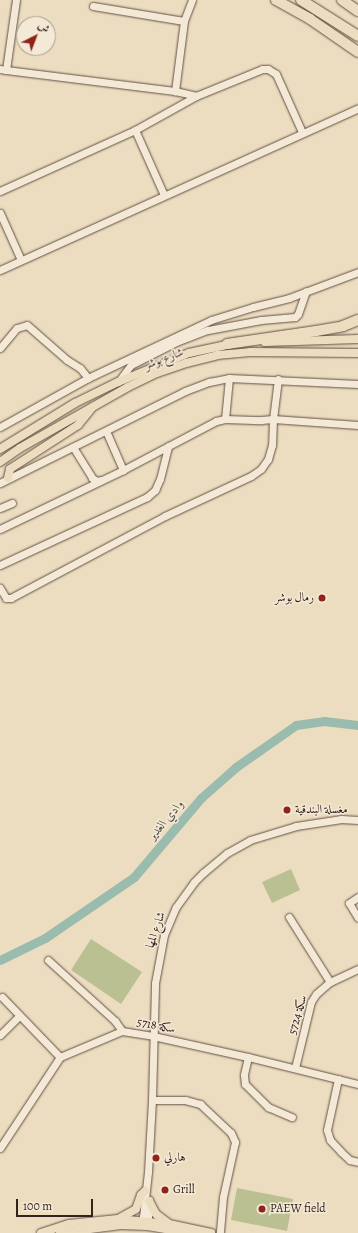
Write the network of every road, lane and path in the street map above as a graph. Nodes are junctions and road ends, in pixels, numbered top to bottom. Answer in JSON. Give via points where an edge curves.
{"nodes":[{"id":1,"x":14,"y":0,"type":"edge"},
{"id":2,"x":192,"y":0,"type":"edge"},
{"id":3,"x":276,"y":0,"type":"edge"},
{"id":4,"x":301,"y":0,"type":"edge"},
{"id":5,"x":342,"y":0,"type":"edge"},
{"id":6,"x":93,"y":6,"type":"dead end"},
{"id":7,"x":358,"y":11,"type":"edge"},
{"id":8,"x":184,"y":21,"type":"junction"},
{"id":9,"x":358,"y":36,"type":"edge"},
{"id":10,"x":358,"y":52,"type":"edge"},
{"id":11,"x":3,"y":70,"type":"edge"},
{"id":12,"x":175,"y":91,"type":"junction"},
{"id":13,"x":196,"y":96,"type":"junction"},
{"id":14,"x":358,"y":108,"type":"edge"},
{"id":15,"x":135,"y":130,"type":"junction"},
{"id":16,"x":302,"y":132,"type":"junction"},
{"id":17,"x":0,"y":191,"type":"edge"},
{"id":18,"x":164,"y":195,"type":"junction"},
{"id":19,"x":0,"y":213,"type":"edge"},
{"id":20,"x":21,"y":260,"type":"junction"},
{"id":21,"x":0,"y":270,"type":"edge"},
{"id":22,"x":358,"y":272,"type":"edge"},
{"id":23,"x":306,"y":291,"type":"junction"},
{"id":24,"x":289,"y":298,"type":"junction"},
{"id":25,"x":300,"y":307,"type":"junction"},
{"id":26,"x":358,"y":320,"type":"edge"},
{"id":27,"x":358,"y":339,"type":"edge"},
{"id":28,"x":227,"y":344,"type":"junction"},
{"id":29,"x":0,"y":348,"type":"edge"},
{"id":30,"x":358,"y":353,"type":"edge"},
{"id":31,"x":88,"y":378,"type":"junction"},
{"id":32,"x":229,"y":378,"type":"junction"},
{"id":33,"x":278,"y":379,"type":"junction"},
{"id":34,"x":118,"y":382,"type":"junction"},
{"id":35,"x":358,"y":384,"type":"edge"},
{"id":36,"x":94,"y":406,"type":"junction"},
{"id":37,"x":225,"y":418,"type":"junction"},
{"id":38,"x":274,"y":419,"type":"junction"},
{"id":39,"x":358,"y":425,"type":"edge"},
{"id":40,"x":0,"y":427,"type":"edge"},
{"id":41,"x":106,"y":431,"type":"junction"},
{"id":42,"x":168,"y":446,"type":"junction"},
{"id":43,"x":73,"y":447,"type":"junction"},
{"id":44,"x":0,"y":449,"type":"edge"},
{"id":45,"x":0,"y":462,"type":"edge"},
{"id":46,"x":123,"y":470,"type":"junction"},
{"id":47,"x":8,"y":478,"type":"junction"},
{"id":48,"x":103,"y":480,"type":"junction"},
{"id":49,"x":0,"y":483,"type":"edge"},
{"id":50,"x":12,"y":503,"type":"dead end"},
{"id":51,"x":0,"y":508,"type":"edge"},
{"id":52,"x":0,"y":529,"type":"edge"},
{"id":53,"x":0,"y":565,"type":"edge"},
{"id":54,"x":0,"y":588,"type":"edge"},
{"id":55,"x":358,"y":820,"type":"edge"},
{"id":56,"x":358,"y":897,"type":"edge"},
{"id":57,"x":289,"y":917,"type":"dead end"},
{"id":58,"x":358,"y":918,"type":"edge"},
{"id":59,"x":48,"y":960,"type":"dead end"},
{"id":60,"x":358,"y":969,"type":"edge"},
{"id":61,"x":330,"y":982,"type":"junction"},
{"id":62,"x":2,"y":997,"type":"dead end"},
{"id":63,"x":19,"y":1016,"type":"junction"},
{"id":64,"x":122,"y":1031,"type":"junction"},
{"id":65,"x":0,"y":1035,"type":"edge"},
{"id":66,"x":153,"y":1036,"type":"junction"},
{"id":67,"x":60,"y":1057,"type":"junction"},
{"id":68,"x":248,"y":1057,"type":"junction"},
{"id":69,"x":295,"y":1068,"type":"junction"},
{"id":70,"x":338,"y":1079,"type":"junction"},
{"id":71,"x":358,"y":1084,"type":"edge"},
{"id":72,"x":152,"y":1100,"type":"junction"},
{"id":73,"x":292,"y":1117,"type":"dead end"},
{"id":74,"x":0,"y":1148,"type":"edge"},
{"id":75,"x":358,"y":1162,"type":"edge"},
{"id":76,"x":148,"y":1172,"type":"junction"},
{"id":77,"x":145,"y":1191,"type":"junction"},
{"id":78,"x":149,"y":1201,"type":"junction"},
{"id":79,"x":118,"y":1219,"type":"junction"},
{"id":80,"x":144,"y":1223,"type":"junction"},
{"id":81,"x":169,"y":1224,"type":"junction"},
{"id":82,"x":41,"y":1233,"type":"edge"},
{"id":83,"x":60,"y":1233,"type":"edge"},
{"id":84,"x":188,"y":1233,"type":"edge"},
{"id":85,"x":211,"y":1233,"type":"edge"},
{"id":86,"x":220,"y":1233,"type":"edge"}],
"edges":[{"from":1,"to":11,"type":"street"},
{"from":2,"to":8,"type":"street"},
{"from":3,"to":10,"type":"highway"},
{"from":4,"to":9,"type":"highway"},
{"from":5,"to":7,"type":"highway"},
{"from":6,"to":8,"type":"street"},
{"from":8,"to":12,"type":"street"},
{"from":11,"to":12,"type":"street"},
{"from":12,"to":13,"type":"street"},
{"from":13,"to":15,"type":"street"},
{"from":13,"to":16,"type":"street","via":[[262,69],[268,69],[276,74]]},
{"from":14,"to":16,"type":"street"},
{"from":15,"to":17,"type":"street"},
{"from":15,"to":18,"type":"street"},
{"from":16,"to":18,"type":"street"},
{"from":18,"to":20,"type":"street"},
{"from":19,"to":20,"type":"street"},
{"from":20,"to":21,"type":"street"},
{"from":22,"to":23,"type":"street"},
{"from":23,"to":24,"type":"street"},
{"from":23,"to":25,"type":"street"},
{"from":24,"to":25,"type":"street"},
{"from":24,"to":31,"type":"street","via":[[211,320]]},
{"from":25,"to":34,"type":"street","via":[[295,317],[216,328],[176,342],[130,365]]},
{"from":26,"to":28,"type":"highway","via":[[344,326]]},
{"from":27,"to":28,"type":"main road","name":"شارع بوشر"},
{"from":28,"to":34,"type":"main road","name":"شارع بوشر","via":[[189,353]]},
{"from":29,"to":31,"type":"street","via":[[17,328],[27,325],[80,368]]},
{"from":30,"to":36,"type":"main road","name":"شارع بوشر","via":[[250,352],[217,356],[157,374]]},
{"from":31,"to":40,"type":"street"},
{"from":32,"to":33,"type":"street"},
{"from":32,"to":37,"type":"street"},
{"from":32,"to":41,"type":"street","via":[[190,389]]},
{"from":33,"to":35,"type":"street"},
{"from":33,"to":38,"type":"street"},
{"from":34,"to":44,"type":"main road","name":"شارع بوشر","via":[[75,403]]},
{"from":36,"to":45,"type":"main road","name":"شارع بوشر"},
{"from":36,"to":47,"type":"main road","via":[[78,425],[10,469]]},
{"from":37,"to":38,"type":"street"},
{"from":37,"to":42,"type":"street"},
{"from":38,"to":39,"type":"street"},
{"from":38,"to":54,"type":"street","via":[[268,459],[261,469],[251,476],[165,516],[11,598],[6,598]]},
{"from":41,"to":43,"type":"street"},
{"from":41,"to":46,"type":"street"},
{"from":42,"to":46,"type":"street"},
{"from":42,"to":53,"type":"street","via":[[160,479],[147,497]]},
{"from":43,"to":47,"type":"street"},
{"from":43,"to":48,"type":"street","via":[[92,478],[97,482]]},
{"from":46,"to":48,"type":"street"},
{"from":47,"to":49,"type":"street"},
{"from":48,"to":52,"type":"street"},
{"from":50,"to":51,"type":"street"},
{"from":55,"to":66,"type":"street","name":"شارع المها","via":[[319,822],[263,835],[228,853],[194,882],[176,907],[164,935],[155,983]]},
{"from":56,"to":58,"type":"street","via":[[349,903]]},
{"from":57,"to":61,"type":"street"},
{"from":59,"to":64,"type":"street","via":[[115,1021]]},
{"from":60,"to":61,"type":"street","name":"سكة 5724"},
{"from":61,"to":69,"type":"street","name":"سكة 5724","via":[[311,1002]]},
{"from":62,"to":63,"type":"street"},
{"from":63,"to":65,"type":"street"},
{"from":63,"to":67,"type":"street"},
{"from":64,"to":66,"type":"street","name":"سكة 5718"},
{"from":64,"to":67,"type":"street","name":"سكة 5718"},
{"from":66,"to":68,"type":"street","name":"سكة 5718"},
{"from":66,"to":72,"type":"street","name":"شارع المها"},
{"from":67,"to":74,"type":"street"},
{"from":68,"to":69,"type":"street","name":"سكة 5718"},
{"from":68,"to":73,"type":"street","via":[[245,1084],[268,1107]]},
{"from":69,"to":70,"type":"street","name":"سكة 5718"},
{"from":70,"to":71,"type":"street","name":"سكة 5718"},
{"from":70,"to":75,"type":"street","via":[[327,1130],[330,1140],[341,1152],[350,1160]]},
{"from":72,"to":76,"type":"street","name":"شارع المها"},
{"from":72,"to":86,"type":"street","via":[[185,1100],[200,1104],[231,1132],[235,1142],[223,1197]]},
{"from":76,"to":77,"type":"street","name":"شارع المها"},
{"from":76,"to":78,"type":"street","name":"شارع المها"},
{"from":77,"to":79,"type":"main road","via":[[136,1209]]},
{"from":77,"to":80,"type":"street","name":"شارع المها"},
{"from":78,"to":80,"type":"street","name":"شارع المها"},
{"from":78,"to":81,"type":"main road","via":[[156,1214]]},
{"from":79,"to":80,"type":"main road"},
{"from":79,"to":82,"type":"main road","via":[[69,1224]]},
{"from":80,"to":81,"type":"main road"},
{"from":80,"to":83,"type":"main road"},
{"from":80,"to":84,"type":"main road"},
{"from":81,"to":85,"type":"main road"}]}
